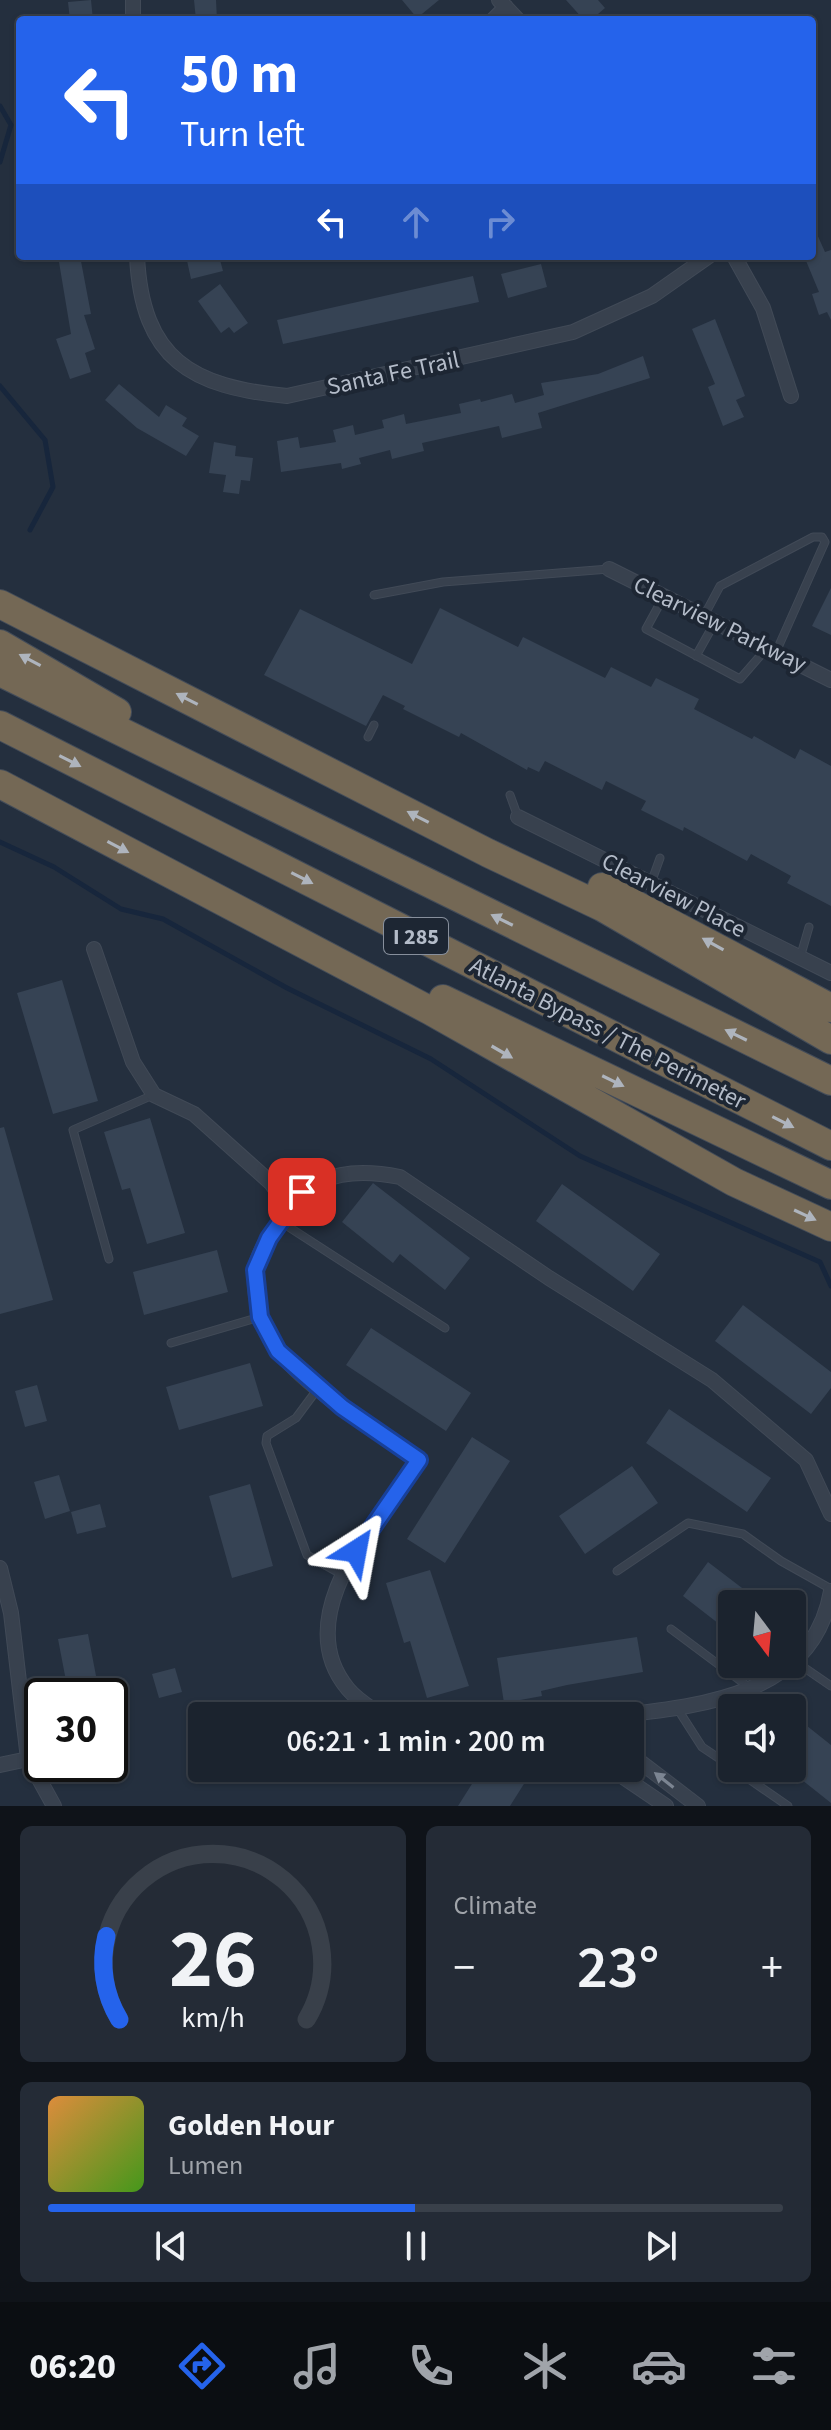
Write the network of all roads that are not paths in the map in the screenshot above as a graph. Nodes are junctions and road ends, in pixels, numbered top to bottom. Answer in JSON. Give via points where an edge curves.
{"nodes":[{"id":1,"x":138,"y":260,"type":"edge"},
{"id":2,"x":703,"y":260,"type":"edge"},
{"id":3,"x":736,"y":260,"type":"edge"},
{"id":4,"x":791,"y":396,"type":"dead end"},
{"id":5,"x":609,"y":569,"type":"joint"},
{"id":6,"x":374,"y":595,"type":"dead end"},
{"id":7,"x":664,"y":596,"type":"junction"},
{"id":8,"x":1,"y":601,"type":"edge"},
{"id":9,"x":710,"y":619,"type":"junction"},
{"id":10,"x":0,"y":644,"type":"edge"},
{"id":11,"x":771,"y":650,"type":"junction"},
{"id":12,"x":696,"y":656,"type":"junction"},
{"id":13,"x":0,"y":672,"type":"edge"},
{"id":14,"x":831,"y":680,"type":"edge"},
{"id":15,"x":0,"y":725,"type":"edge"},
{"id":16,"x":374,"y":725,"type":"dead end"},
{"id":17,"x":368,"y":737,"type":"dead end"},
{"id":18,"x":0,"y":784,"type":"edge"},
{"id":19,"x":510,"y":795,"type":"dead end"},
{"id":20,"x":264,"y":803,"type":"junction"},
{"id":21,"x":518,"y":817,"type":"joint"},
{"id":22,"x":488,"y":853,"type":"junction"},
{"id":23,"x":660,"y":858,"type":"dead end"},
{"id":24,"x":162,"y":870,"type":"junction"},
{"id":25,"x":651,"y":883,"type":"junction"},
{"id":26,"x":809,"y":927,"type":"dead end"},
{"id":27,"x":94,"y":949,"type":"dead end"},
{"id":28,"x":800,"y":958,"type":"junction"},
{"id":29,"x":831,"y":973,"type":"edge"},
{"id":30,"x":831,"y":1008,"type":"edge"},
{"id":31,"x":831,"y":1040,"type":"edge"},
{"id":32,"x":831,"y":1081,"type":"edge"},
{"id":33,"x":154,"y":1095,"type":"junction"},
{"id":34,"x":831,"y":1146,"type":"edge"},
{"id":35,"x":831,"y":1185,"type":"edge"},
{"id":36,"x":290,"y":1209,"type":"junction"},
{"id":37,"x":281,"y":1222,"type":"junction"},
{"id":38,"x":831,"y":1227,"type":"edge"},
{"id":39,"x":109,"y":1259,"type":"dead end"},
{"id":40,"x":260,"y":1317,"type":"junction"},
{"id":41,"x":445,"y":1328,"type":"dead end"},
{"id":42,"x":171,"y":1343,"type":"dead end"},
{"id":43,"x":319,"y":1387,"type":"junction"},
{"id":44,"x":831,"y":1514,"type":"edge"},
{"id":45,"x":0,"y":1568,"type":"edge"},
{"id":46,"x":617,"y":1571,"type":"dead end"},
{"id":47,"x":341,"y":1574,"type":"junction"},
{"id":48,"x":831,"y":1590,"type":"edge"},
{"id":49,"x":671,"y":1629,"type":"dead end"},
{"id":50,"x":806,"y":1648,"type":"edge"},
{"id":51,"x":806,"y":1669,"type":"edge"},
{"id":52,"x":772,"y":1678,"type":"edge"},
{"id":53,"x":831,"y":1686,"type":"edge"},
{"id":54,"x":750,"y":1688,"type":"junction"},
{"id":55,"x":364,"y":1702,"type":"edge"},
{"id":56,"x":677,"y":1708,"type":"junction"},
{"id":57,"x":644,"y":1712,"type":"edge"},
{"id":58,"x":24,"y":1725,"type":"edge"},
{"id":59,"x":718,"y":1758,"type":"edge"},
{"id":60,"x":24,"y":1760,"type":"edge"},
{"id":61,"x":0,"y":1765,"type":"edge"},
{"id":62,"x":644,"y":1766,"type":"edge"},
{"id":63,"x":41,"y":1782,"type":"edge"},
{"id":64,"x":631,"y":1782,"type":"edge"},
{"id":65,"x":753,"y":1782,"type":"edge"},
{"id":66,"x":687,"y":1803,"type":"edge"},
{"id":67,"x":54,"y":1806,"type":"edge"},
{"id":68,"x":666,"y":1806,"type":"edge"},
{"id":69,"x":788,"y":1806,"type":"edge"}],
"edges":[{"from":1,"to":2,"type":"street","name":"Santa Fe Trail","via":[[146,308],[177,364],[245,392],[287,396],[573,332],[652,296]]},
{"from":3,"to":4,"type":"street","via":[[763,308]]},
{"from":5,"to":6,"type":"lane","via":[[443,582]]},
{"from":5,"to":7,"type":"street","name":"Clearview Parkway"},
{"from":7,"to":9,"type":"street","name":"Clearview Parkway"},
{"from":7,"to":12,"type":"lane","via":[[646,629]]},
{"from":22,"to":8,"type":"highway","one_way":true},
{"from":9,"to":11,"type":"street","name":"Clearview Parkway"},
{"from":9,"to":11,"type":"lane","via":[[720,586],[822,537],[825,542]]},
{"from":9,"to":12,"type":"lane"},
{"from":20,"to":10,"type":"highway","one_way":true},
{"from":11,"to":12,"type":"lane","via":[[740,679]]},
{"from":11,"to":14,"type":"street","name":"Clearview Parkway"},
{"from":13,"to":20,"type":"highway","number":"I 285"},
{"from":15,"to":34,"type":"highway","name":"Atlanta Bypass / The Perimeter","number":"I 285","one_way":true},
{"from":16,"to":17,"type":"lane"},
{"from":18,"to":24,"type":"highway","one_way":true},
{"from":19,"to":21,"type":"lane"},
{"from":32,"to":20,"type":"highway","number":"I 285","one_way":true},
{"from":21,"to":25,"type":"street","name":"Clearview Place"},
{"from":30,"to":22,"type":"highway","one_way":true,"via":[[592,882]]},
{"from":22,"to":31,"type":"highway","via":[[602,907]]},
{"from":23,"to":25,"type":"lane"},
{"from":24,"to":35,"type":"highway","one_way":true,"via":[[323,941]]},
{"from":24,"to":38,"type":"highway","one_way":true,"via":[[429,1010],[734,1182]]},
{"from":25,"to":28,"type":"street","name":"Clearview Place"},
{"from":26,"to":28,"type":"lane"},
{"from":27,"to":33,"type":"street","via":[[133,1062]]},
{"from":28,"to":29,"type":"street","name":"Clearview Place"},
{"from":33,"to":36,"type":"street","via":[[194,1114],[271,1183]]},
{"from":33,"to":39,"type":"lane","via":[[73,1130]]},
{"from":36,"to":37,"type":"street"},
{"from":36,"to":44,"type":"street","via":[[302,1192],[325,1180],[348,1174],[400,1177],[712,1380],[806,1460]]},
{"from":37,"to":40,"type":"street","via":[[255,1270]]},
{"from":37,"to":41,"type":"lane"},
{"from":40,"to":42,"type":"lane"},
{"from":40,"to":43,"type":"street","via":[[278,1351]]},
{"from":43,"to":47,"type":"lane","via":[[296,1418],[267,1436],[266,1443],[307,1555]]},
{"from":43,"to":47,"type":"street","via":[[419,1460]]},
{"from":45,"to":58,"type":"street","via":[[11,1613]]},
{"from":46,"to":48,"type":"lane","via":[[688,1523],[743,1534]]},
{"from":47,"to":55,"type":"street","via":[[327,1620],[333,1663],[348,1689]]},
{"from":48,"to":50,"type":"street","via":[[826,1619]]},
{"from":49,"to":54,"type":"lane"},
{"from":51,"to":53,"type":"lane"},
{"from":52,"to":54,"type":"street"},
{"from":54,"to":56,"type":"street"},
{"from":56,"to":57,"type":"street"},
{"from":56,"to":59,"type":"lane","via":[[702,1747]]},
{"from":60,"to":61,"type":"street"},
{"from":66,"to":62,"type":"street","one_way":true},
{"from":63,"to":67,"type":"street"},
{"from":64,"to":68,"type":"street"},
{"from":65,"to":69,"type":"lane"}]}
